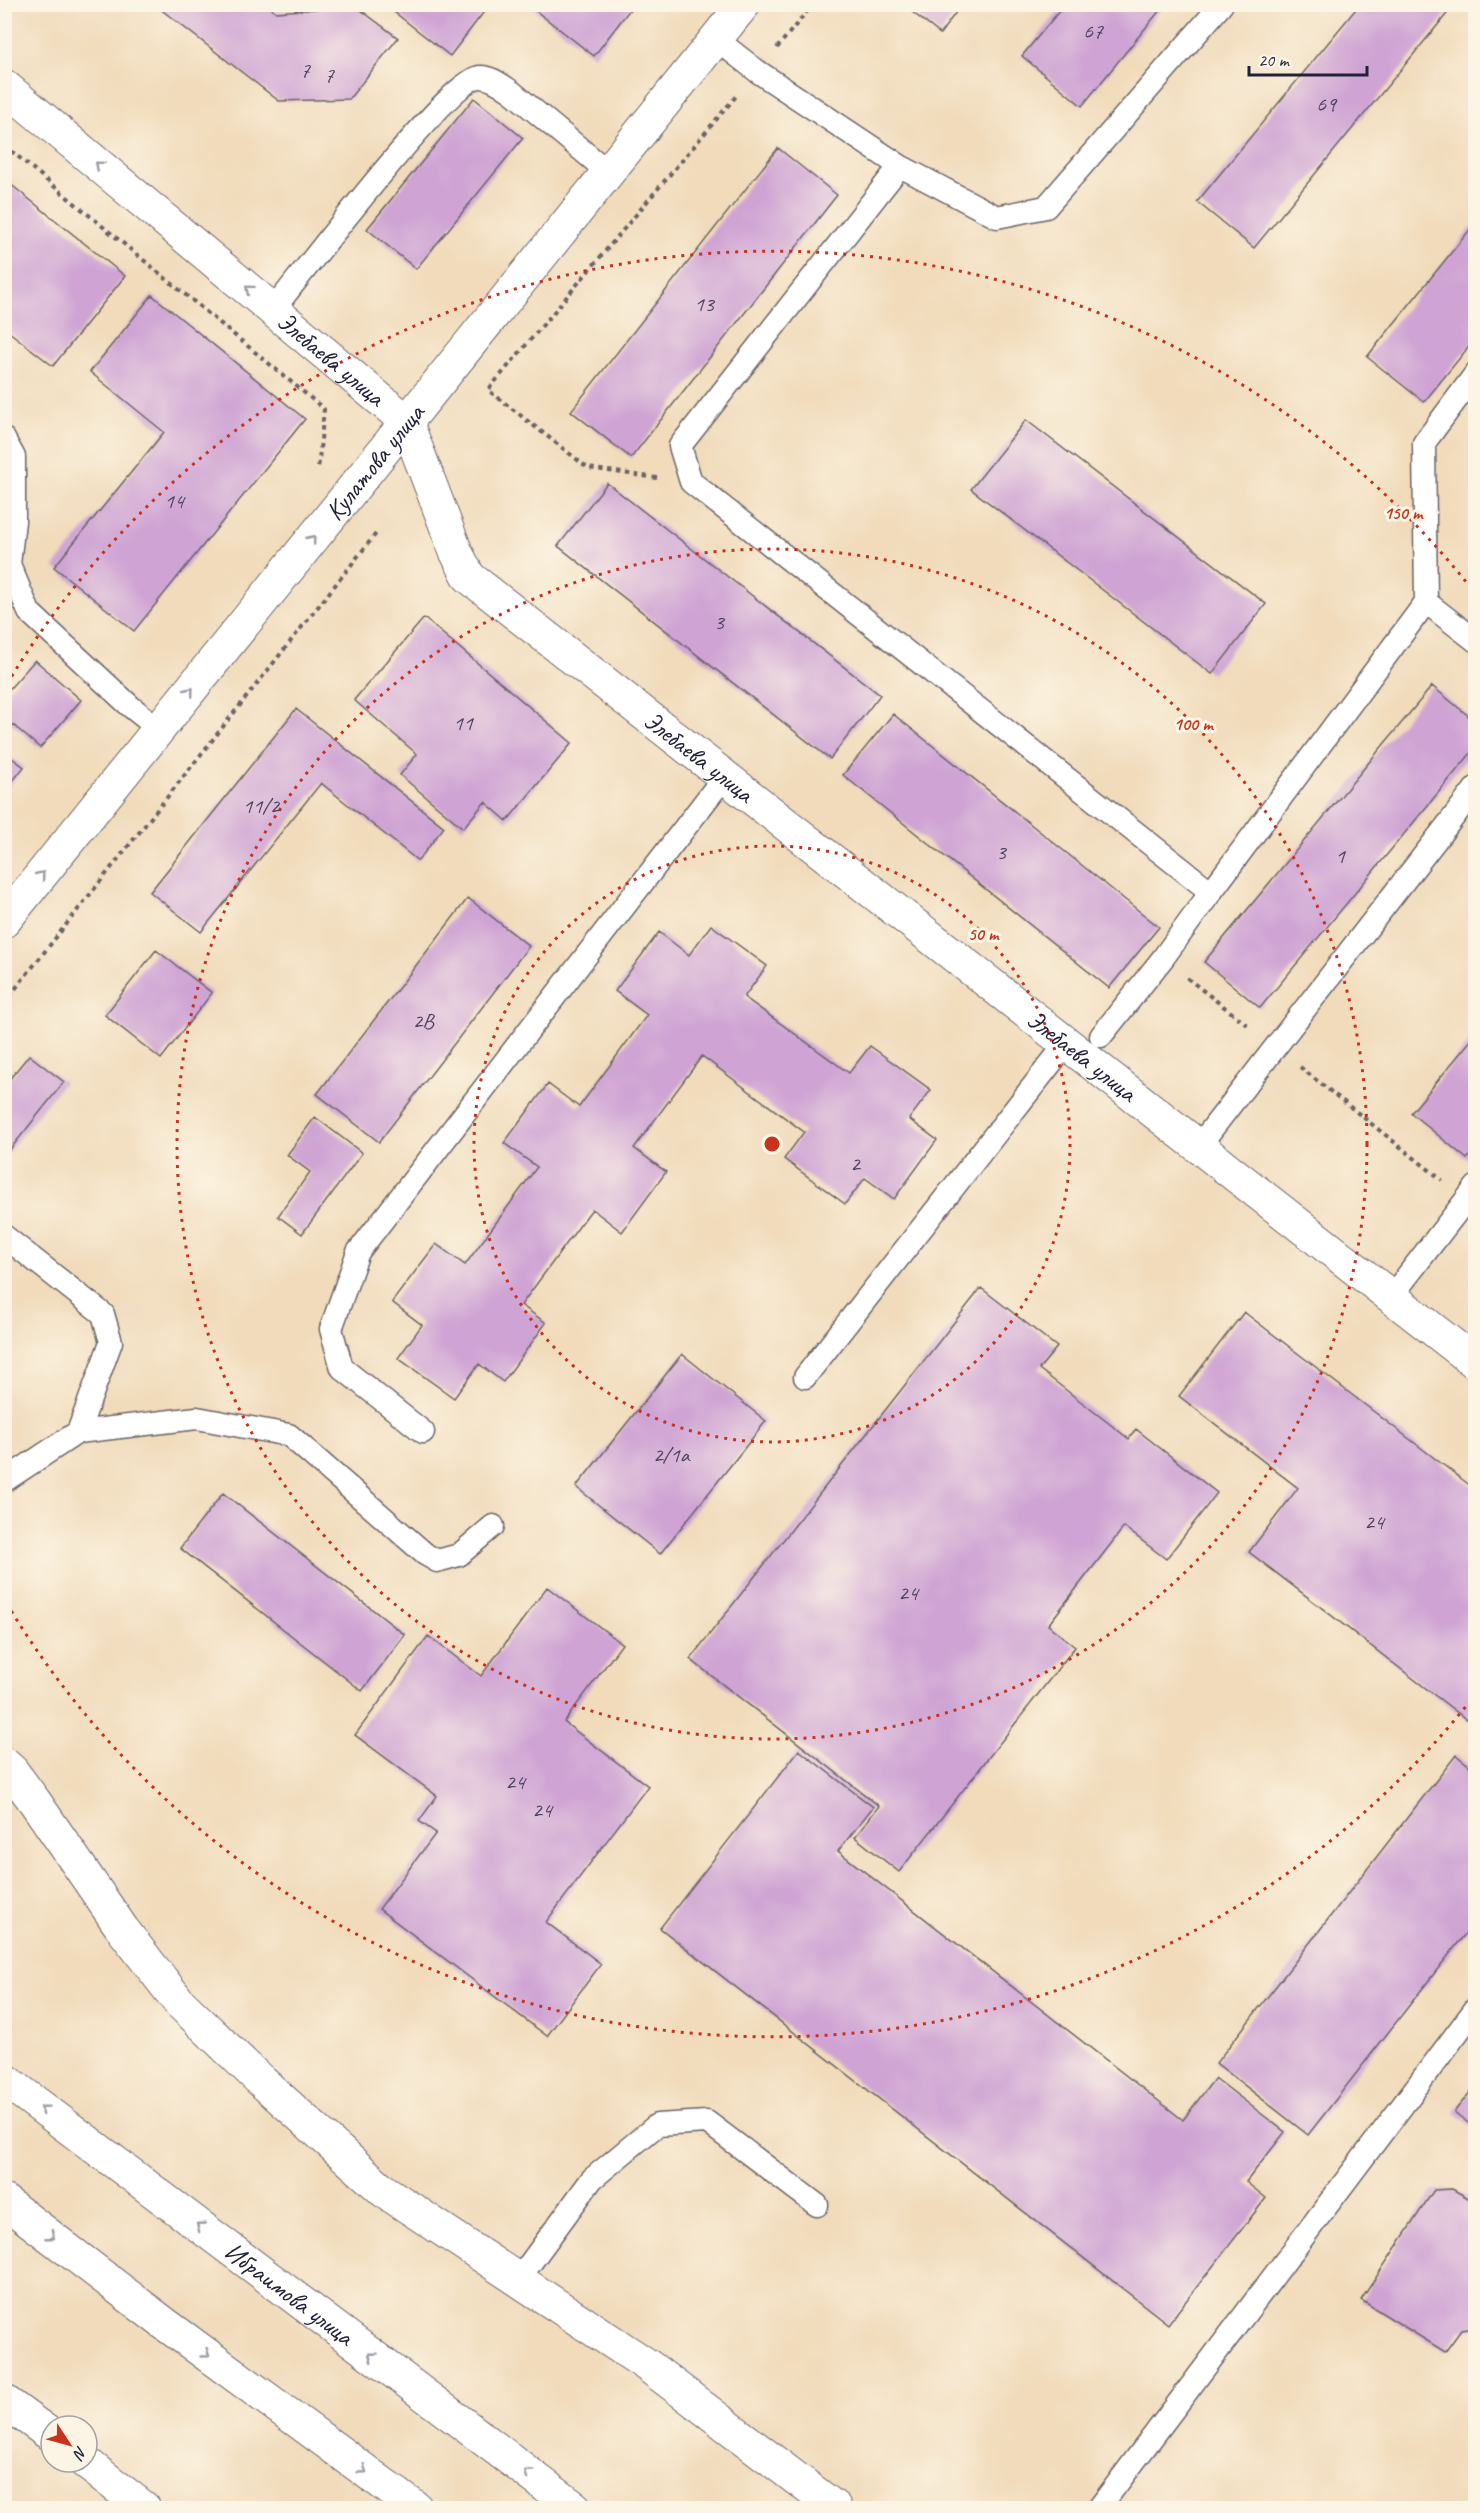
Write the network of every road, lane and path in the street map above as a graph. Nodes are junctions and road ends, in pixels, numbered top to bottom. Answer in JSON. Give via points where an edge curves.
{"nodes":[{"id":1,"x":744,"y":4,"type":"edge"},
{"id":2,"x":813,"y":4,"type":"edge"},
{"id":3,"x":1222,"y":4,"type":"edge"},
{"id":4,"x":716,"y":39,"type":"junction"},
{"id":5,"x":757,"y":71,"type":"junction"},
{"id":6,"x":4,"y":86,"type":"edge"},
{"id":7,"x":4,"y":145,"type":"edge"},
{"id":8,"x":900,"y":166,"type":"junction"},
{"id":9,"x":608,"y":172,"type":"junction"},
{"id":10,"x":273,"y":310,"type":"junction"},
{"id":11,"x":1476,"y":374,"type":"edge"},
{"id":12,"x":406,"y":421,"type":"junction"},
{"id":13,"x":4,"y":439,"type":"edge"},
{"id":14,"x":317,"y":476,"type":"dead end"},
{"id":15,"x":691,"y":482,"type":"junction"},
{"id":16,"x":378,"y":531,"type":"dead end"},
{"id":17,"x":1426,"y":602,"type":"junction"},
{"id":18,"x":1476,"y":641,"type":"edge"},
{"id":19,"x":159,"y":729,"type":"junction"},
{"id":20,"x":724,"y":777,"type":"junction"},
{"id":21,"x":1476,"y":789,"type":"edge"},
{"id":22,"x":1211,"y":892,"type":"junction"},
{"id":23,"x":4,"y":921,"type":"edge"},
{"id":24,"x":1163,"y":958,"type":"junction"},
{"id":25,"x":4,"y":1003,"type":"edge"},
{"id":26,"x":1101,"y":1036,"type":"dead end"},
{"id":27,"x":1066,"y":1044,"type":"junction"},
{"id":28,"x":1277,"y":1049,"type":"junction"},
{"id":29,"x":1198,"y":1148,"type":"junction"},
{"id":30,"x":1471,"y":1193,"type":"edge"},
{"id":31,"x":4,"y":1236,"type":"edge"},
{"id":32,"x":1391,"y":1297,"type":"junction"},
{"id":33,"x":1476,"y":1363,"type":"edge"},
{"id":34,"x":805,"y":1377,"type":"dead end"},
{"id":35,"x":78,"y":1432,"type":"junction"},
{"id":36,"x":423,"y":1432,"type":"dead end"},
{"id":37,"x":4,"y":1481,"type":"edge"},
{"id":38,"x":493,"y":1526,"type":"dead end"},
{"id":39,"x":4,"y":1764,"type":"edge"},
{"id":40,"x":1476,"y":2008,"type":"edge"},
{"id":41,"x":4,"y":2079,"type":"edge"},
{"id":42,"x":4,"y":2200,"type":"edge"},
{"id":43,"x":817,"y":2205,"type":"dead end"},
{"id":44,"x":518,"y":2280,"type":"junction"},
{"id":45,"x":4,"y":2401,"type":"edge"},
{"id":46,"x":39,"y":2426,"type":"edge"},
{"id":47,"x":99,"y":2473,"type":"edge"},
{"id":48,"x":144,"y":2508,"type":"edge"},
{"id":49,"x":416,"y":2508,"type":"edge"},
{"id":50,"x":575,"y":2508,"type":"edge"},
{"id":51,"x":835,"y":2508,"type":"edge"},
{"id":52,"x":1099,"y":2508,"type":"edge"}],
"edges":[{"from":1,"to":4,"type":"main road","name":"Кулатова улица"},
{"from":2,"to":5,"type":"path"},
{"from":3,"to":8,"type":"lane","via":[[1046,207],[997,217]]},
{"from":4,"to":5,"type":"lane"},
{"from":4,"to":9,"type":"main road","name":"Кулатова улица"},
{"from":5,"to":8,"type":"lane"},
{"from":5,"to":15,"type":"path","via":[[488,390],[588,468]]},
{"from":10,"to":6,"type":"main road","name":"Элебаева улица","one_way":true},
{"from":7,"to":14,"type":"path","via":[[324,409]]},
{"from":8,"to":15,"type":"lane","via":[[680,446]]},
{"from":9,"to":10,"type":"lane","via":[[497,82],[481,77],[469,81],[429,118]]},
{"from":9,"to":12,"type":"main road","name":"Кулатова улица"},
{"from":10,"to":12,"type":"main road","name":"Элебаева улица"},
{"from":11,"to":17,"type":"lane","via":[[1424,443]]},
{"from":19,"to":12,"type":"main road","name":"Кулатова улица","one_way":true},
{"from":12,"to":20,"type":"main road","name":"Элебаева улица","via":[[469,577]]},
{"from":13,"to":19,"type":"lane","via":[[14,457],[9,564],[29,612]]},
{"from":15,"to":22,"type":"lane"},
{"from":16,"to":25,"type":"path"},
{"from":17,"to":18,"type":"lane"},
{"from":17,"to":22,"type":"lane"},
{"from":23,"to":19,"type":"main road","name":"Кулатова улица","one_way":true},
{"from":20,"to":27,"type":"main road","name":"Элебаева улица"},
{"from":20,"to":36,"type":"lane","via":[[358,1252],[331,1329],[342,1368]]},
{"from":21,"to":28,"type":"lane"},
{"from":22,"to":24,"type":"lane"},
{"from":24,"to":26,"type":"lane"},
{"from":24,"to":28,"type":"path"},
{"from":27,"to":29,"type":"main road","name":"Элебаева улица"},
{"from":27,"to":34,"type":"lane"},
{"from":28,"to":29,"type":"lane"},
{"from":28,"to":30,"type":"path"},
{"from":29,"to":32,"type":"main road","name":"Элебаева улица"},
{"from":30,"to":32,"type":"lane"},
{"from":31,"to":35,"type":"lane","via":[[103,1314],[111,1342]]},
{"from":32,"to":33,"type":"main road","name":"Элебаева улица"},
{"from":35,"to":37,"type":"lane"},
{"from":35,"to":38,"type":"lane","via":[[197,1418],[289,1435],[436,1561],[459,1555]]},
{"from":39,"to":44,"type":"main road","via":[[179,2002],[384,2191]]},
{"from":40,"to":52,"type":"lane"},
{"from":50,"to":41,"type":"main road","name":"Ибраимова улица","one_way":true},
{"from":42,"to":49,"type":"main road","one_way":true},
{"from":43,"to":44,"type":"lane","via":[[707,2122],[657,2125],[592,2179]]},
{"from":44,"to":51,"type":"main road","via":[[647,2365]]},
{"from":45,"to":46,"type":"main road"},
{"from":47,"to":48,"type":"main road"}]}
